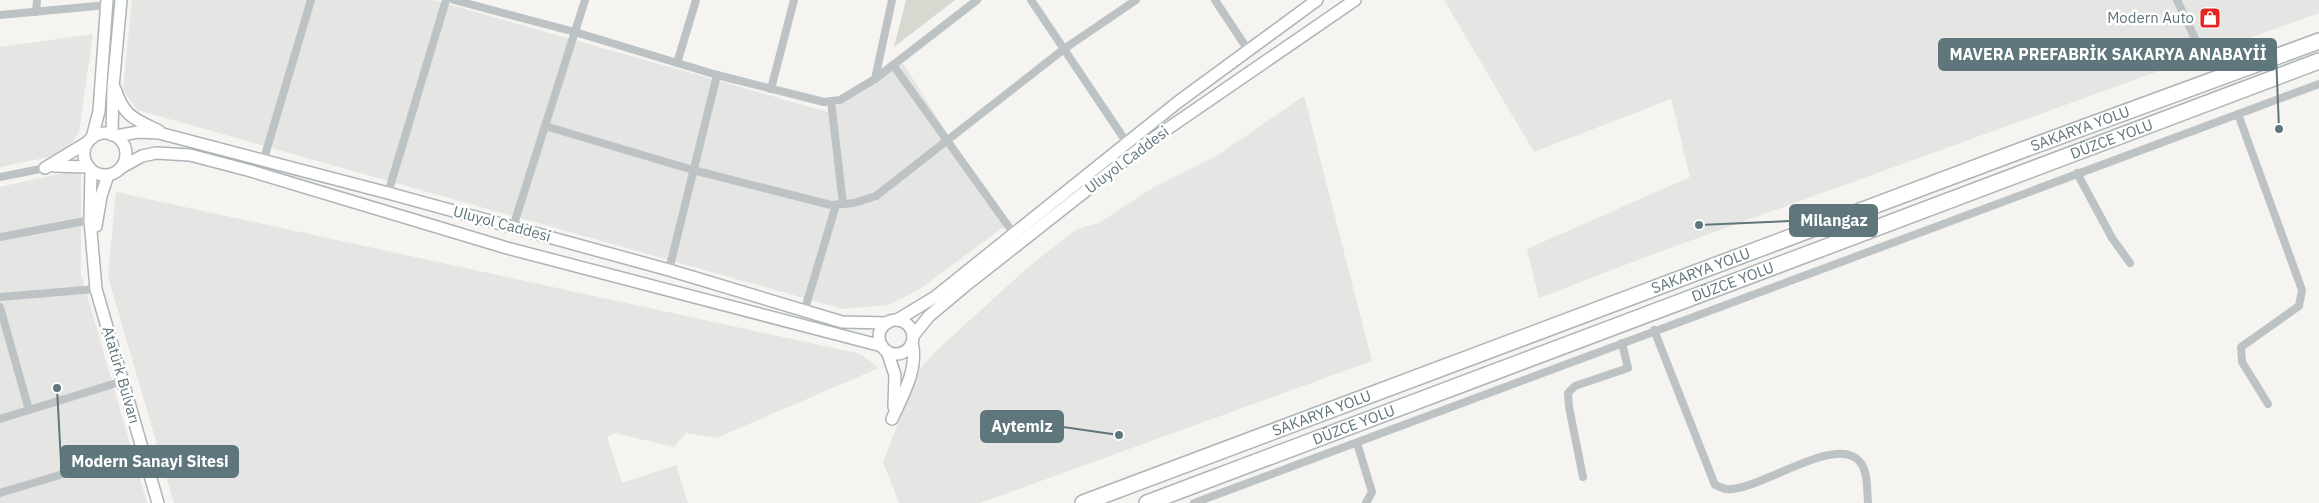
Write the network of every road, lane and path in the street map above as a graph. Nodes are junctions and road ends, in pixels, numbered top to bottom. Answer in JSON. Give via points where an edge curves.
{"nodes":[{"id":1,"x":37,"y":0,"type":"edge"},
{"id":2,"x":121,"y":0,"type":"edge"},
{"id":3,"x":311,"y":0,"type":"edge"},
{"id":4,"x":446,"y":0,"type":"edge"},
{"id":5,"x":454,"y":0,"type":"edge"},
{"id":6,"x":585,"y":0,"type":"edge"},
{"id":7,"x":696,"y":0,"type":"edge"},
{"id":8,"x":794,"y":0,"type":"edge"},
{"id":9,"x":892,"y":0,"type":"edge"},
{"id":10,"x":977,"y":0,"type":"edge"},
{"id":11,"x":1031,"y":0,"type":"edge"},
{"id":12,"x":1136,"y":0,"type":"edge"},
{"id":13,"x":1215,"y":0,"type":"edge"},
{"id":14,"x":1317,"y":0,"type":"edge"},
{"id":15,"x":1355,"y":0,"type":"edge"},
{"id":16,"x":2177,"y":0,"type":"edge"},
{"id":17,"x":107,"y":2,"type":"edge"},
{"id":18,"x":36,"y":12,"type":"junction"},
{"id":19,"x":0,"y":15,"type":"edge"},
{"id":20,"x":575,"y":32,"type":"junction"},
{"id":21,"x":2319,"y":41,"type":"edge"},
{"id":22,"x":1064,"y":49,"type":"junction"},
{"id":23,"x":1248,"y":50,"type":"junction"},
{"id":24,"x":2205,"y":60,"type":"dead end"},
{"id":25,"x":2319,"y":61,"type":"edge"},
{"id":26,"x":678,"y":63,"type":"junction"},
{"id":27,"x":893,"y":65,"type":"junction"},
{"id":28,"x":717,"y":75,"type":"junction"},
{"id":29,"x":114,"y":78,"type":"junction"},
{"id":30,"x":874,"y":79,"type":"junction"},
{"id":31,"x":2319,"y":84,"type":"edge"},
{"id":32,"x":770,"y":88,"type":"junction"},
{"id":33,"x":831,"y":101,"type":"junction"},
{"id":34,"x":2238,"y":114,"type":"junction"},
{"id":35,"x":545,"y":126,"type":"junction"},
{"id":36,"x":114,"y":136,"type":"junction"},
{"id":37,"x":172,"y":137,"type":"junction"},
{"id":38,"x":90,"y":140,"type":"junction"},
{"id":39,"x":947,"y":142,"type":"junction"},
{"id":40,"x":1127,"y":143,"type":"junction"},
{"id":41,"x":263,"y":162,"type":"junction"},
{"id":42,"x":122,"y":167,"type":"junction"},
{"id":43,"x":45,"y":168,"type":"junction"},
{"id":44,"x":90,"y":169,"type":"junction"},
{"id":45,"x":693,"y":170,"type":"junction"},
{"id":46,"x":2077,"y":174,"type":"junction"},
{"id":47,"x":108,"y":175,"type":"junction"},
{"id":48,"x":0,"y":177,"type":"edge"},
{"id":49,"x":388,"y":193,"type":"junction"},
{"id":50,"x":839,"y":204,"type":"junction"},
{"id":51,"x":90,"y":220,"type":"junction"},
{"id":52,"x":513,"y":227,"type":"junction"},
{"id":53,"x":1014,"y":234,"type":"junction"},
{"id":54,"x":0,"y":237,"type":"edge"},
{"id":55,"x":93,"y":245,"type":"junction"},
{"id":56,"x":2130,"y":263,"type":"dead end"},
{"id":57,"x":669,"y":270,"type":"junction"},
{"id":58,"x":96,"y":289,"type":"junction"},
{"id":59,"x":0,"y":295,"type":"edge"},
{"id":60,"x":0,"y":307,"type":"edge"},
{"id":61,"x":804,"y":312,"type":"junction"},
{"id":62,"x":892,"y":322,"type":"junction"},
{"id":63,"x":1654,"y":330,"type":"junction"},
{"id":64,"x":912,"y":340,"type":"junction"},
{"id":65,"x":1622,"y":343,"type":"junction"},
{"id":66,"x":884,"y":348,"type":"junction"},
{"id":67,"x":122,"y":381,"type":"junction"},
{"id":68,"x":2268,"y":404,"type":"dead end"},
{"id":69,"x":30,"y":410,"type":"junction"},
{"id":70,"x":0,"y":419,"type":"edge"},
{"id":71,"x":1357,"y":443,"type":"junction"},
{"id":72,"x":142,"y":450,"type":"junction"},
{"id":73,"x":1583,"y":476,"type":"dead end"},
{"id":74,"x":0,"y":493,"type":"edge"},
{"id":75,"x":158,"y":503,"type":"edge"},
{"id":76,"x":1083,"y":503,"type":"edge"},
{"id":77,"x":1147,"y":503,"type":"edge"},
{"id":78,"x":1194,"y":503,"type":"edge"},
{"id":79,"x":1366,"y":503,"type":"edge"},
{"id":80,"x":1868,"y":503,"type":"edge"}],
"edges":[{"from":1,"to":18,"type":"street"},
{"from":2,"to":29,"type":"main road"},
{"from":3,"to":41,"type":"street"},
{"from":4,"to":49,"type":"street"},
{"from":5,"to":20,"type":"street"},
{"from":6,"to":20,"type":"street"},
{"from":7,"to":26,"type":"street"},
{"from":8,"to":32,"type":"street"},
{"from":9,"to":30,"type":"street"},
{"from":10,"to":27,"type":"street"},
{"from":11,"to":22,"type":"street"},
{"from":12,"to":22,"type":"street"},
{"from":13,"to":23,"type":"street"},
{"from":14,"to":23,"type":"main road","name":"Uluyol Caddesi"},
{"from":15,"to":64,"type":"main road","name":"Uluyol Caddesi","via":[[1144,145],[929,316]]},
{"from":16,"to":24,"type":"street"},
{"from":17,"to":18,"type":"street"},
{"from":17,"to":38,"type":"main road","via":[[99,110]]},
{"from":18,"to":19,"type":"street"},
{"from":20,"to":26,"type":"street"},
{"from":20,"to":35,"type":"street"},
{"from":21,"to":76,"type":"highway","name":"SAKARYA YOLU"},
{"from":22,"to":39,"type":"street"},
{"from":22,"to":40,"type":"street"},
{"from":23,"to":40,"type":"main road","name":"Uluyol Caddesi"},
{"from":25,"to":77,"type":"highway","name":"DÜZCE YOLU"},
{"from":26,"to":28,"type":"street"},
{"from":27,"to":30,"type":"street"},
{"from":27,"to":39,"type":"street"},
{"from":28,"to":32,"type":"street"},
{"from":28,"to":45,"type":"street"},
{"from":29,"to":36,"type":"main road"},
{"from":29,"to":37,"type":"main road","via":[[115,90],[124,110],[136,121]]},
{"from":30,"to":33,"type":"street","via":[[840,100]]},
{"from":31,"to":34,"type":"street"},
{"from":32,"to":33,"type":"street"},
{"from":33,"to":50,"type":"street"},
{"from":34,"to":46,"type":"street"},
{"from":34,"to":68,"type":"street","via":[[2302,290],[2299,306],[2241,347],[2242,362]]},
{"from":35,"to":45,"type":"street"},
{"from":35,"to":52,"type":"street"},
{"from":36,"to":37,"type":"main road","name":"Uluyol Caddesi","via":[[138,132]]},
{"from":36,"to":38,"type":"main road","via":[[103,133]]},
{"from":36,"to":42,"type":"main road","via":[[125,147]]},
{"from":37,"to":41,"type":"main road","name":"Uluyol Caddesi"},
{"from":38,"to":43,"type":"main road"},
{"from":38,"to":44,"type":"main road","via":[[84,151]]},
{"from":39,"to":50,"type":"street","via":[[876,196]]},
{"from":39,"to":53,"type":"street"},
{"from":40,"to":53,"type":"main road","name":"Uluyol Caddesi"},
{"from":41,"to":49,"type":"main road","name":"Uluyol Caddesi"},
{"from":42,"to":47,"type":"main road"},
{"from":42,"to":66,"type":"main road","name":"Uluyol Caddesi","via":[[142,156],[156,153],[190,155],[507,248]]},
{"from":43,"to":44,"type":"main road","via":[[69,165]]},
{"from":43,"to":48,"type":"street"},
{"from":44,"to":47,"type":"main road"},
{"from":44,"to":51,"type":"main road"},
{"from":45,"to":50,"type":"street"},
{"from":45,"to":57,"type":"street"},
{"from":46,"to":56,"type":"street","via":[[2112,238]]},
{"from":46,"to":63,"type":"street"},
{"from":47,"to":55,"type":"main road"},
{"from":49,"to":52,"type":"main road","name":"Uluyol Caddesi"},
{"from":50,"to":61,"type":"street"},
{"from":51,"to":54,"type":"street"},
{"from":51,"to":55,"type":"main road"},
{"from":52,"to":57,"type":"main road","name":"Uluyol Caddesi"},
{"from":53,"to":62,"type":"main road","name":"Uluyol Caddesi","via":[[935,297]]},
{"from":55,"to":58,"type":"main road","name":"Atatürk Bulvarı"},
{"from":57,"to":61,"type":"main road","name":"Uluyol Caddesi"},
{"from":58,"to":59,"type":"street"},
{"from":58,"to":67,"type":"main road","name":"Atatürk Bulvarı"},
{"from":60,"to":69,"type":"street"},
{"from":61,"to":62,"type":"main road","name":"Uluyol Caddesi","via":[[842,322]]},
{"from":62,"to":64,"type":"main road","via":[[906,324]]},
{"from":62,"to":66,"type":"main road","via":[[880,333]]},
{"from":63,"to":65,"type":"street"},
{"from":63,"to":80,"type":"street","via":[[1715,485],[1727,489],[1831,454],[1850,454],[1860,462],[1865,472]]},
{"from":64,"to":66,"type":"main road","via":[[901,353]]},
{"from":64,"to":66,"type":"main road","via":[[914,362],[892,419],[895,375]]},
{"from":65,"to":71,"type":"street"},
{"from":65,"to":73,"type":"street","via":[[1628,368],[1575,386],[1568,393]]},
{"from":67,"to":69,"type":"street"},
{"from":67,"to":72,"type":"main road","name":"Atatürk Bulvarı"},
{"from":69,"to":70,"type":"street"},
{"from":71,"to":78,"type":"street"},
{"from":71,"to":79,"type":"street","via":[[1372,492]]},
{"from":72,"to":74,"type":"street"},
{"from":72,"to":75,"type":"main road","name":"Atatürk Bulvarı"}]}
